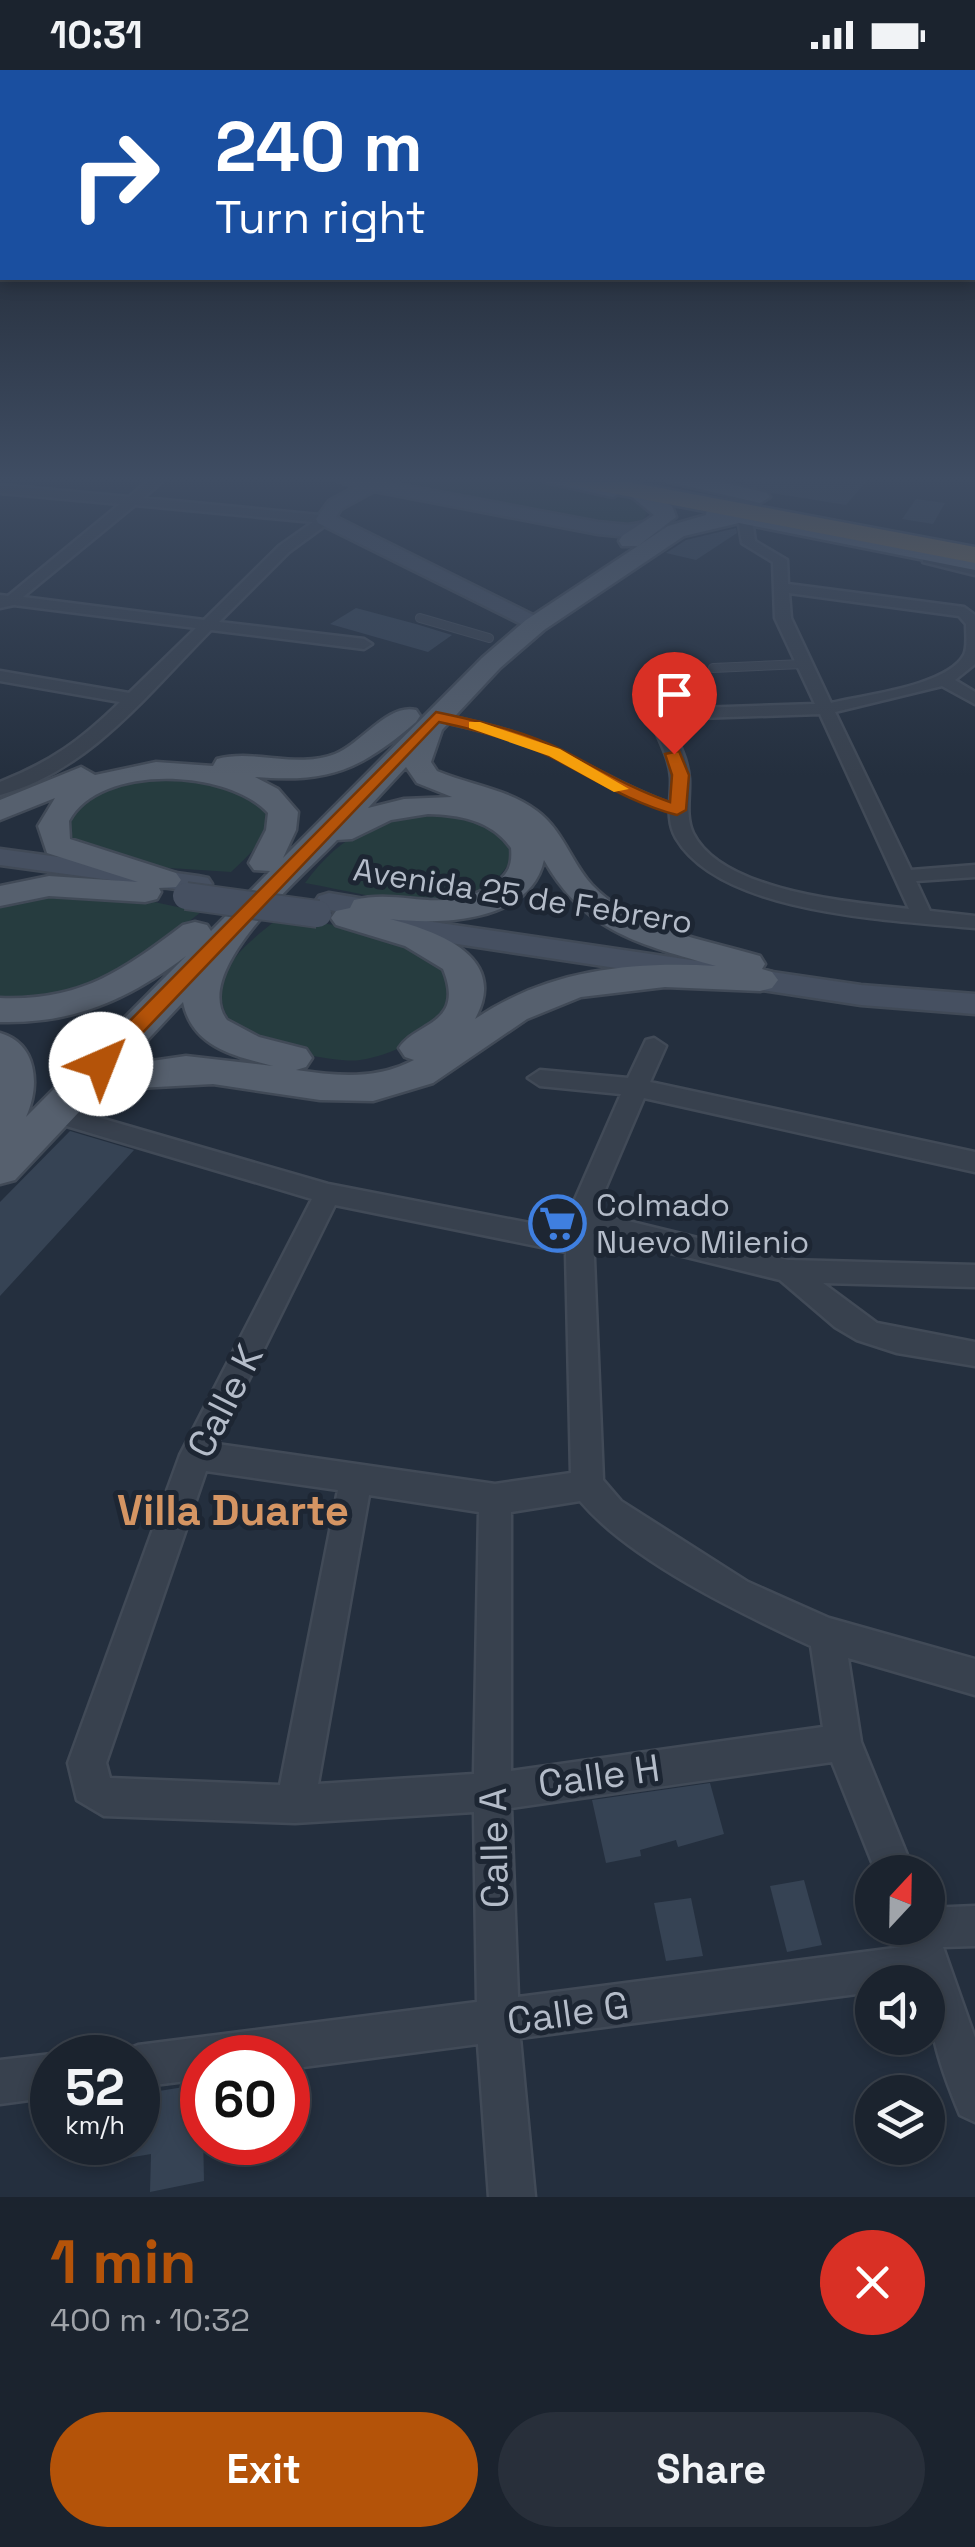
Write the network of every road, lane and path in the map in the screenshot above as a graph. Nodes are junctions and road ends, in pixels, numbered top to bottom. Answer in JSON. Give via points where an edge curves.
{"nodes":[{"id":1,"x":36,"y":577,"type":"edge"},
{"id":2,"x":255,"y":577,"type":"edge"},
{"id":3,"x":440,"y":577,"type":"edge"},
{"id":4,"x":582,"y":577,"type":"edge"},
{"id":5,"x":599,"y":577,"type":"edge"},
{"id":6,"x":780,"y":577,"type":"edge"},
{"id":7,"x":780,"y":587,"type":"junction"},
{"id":8,"x":4,"y":603,"type":"edge"},
{"id":9,"x":420,"y":618,"type":"dead end"},
{"id":10,"x":526,"y":621,"type":"junction"},
{"id":11,"x":208,"y":623,"type":"junction"},
{"id":12,"x":489,"y":638,"type":"junction"},
{"id":13,"x":364,"y":644,"type":"dead end"},
{"id":14,"x":974,"y":650,"type":"edge"},
{"id":15,"x":803,"y":664,"type":"junction"},
{"id":16,"x":713,"y":668,"type":"dead end"},
{"id":17,"x":0,"y":676,"type":"edge"},
{"id":18,"x":944,"y":681,"type":"junction"},
{"id":19,"x":136,"y":698,"type":"junction"},
{"id":20,"x":975,"y":699,"type":"edge"},
{"id":21,"x":826,"y":710,"type":"junction"},
{"id":22,"x":425,"y":718,"type":"junction"},
{"id":23,"x":0,"y":789,"type":"edge"},
{"id":24,"x":677,"y":810,"type":"junction"},
{"id":25,"x":0,"y":811,"type":"edge"},
{"id":26,"x":0,"y":856,"type":"edge"},
{"id":27,"x":280,"y":866,"type":"junction"},
{"id":28,"x":0,"y":870,"type":"edge"},
{"id":29,"x":975,"y":871,"type":"edge"},
{"id":30,"x":906,"y":876,"type":"junction"},
{"id":31,"x":176,"y":888,"type":"junction"},
{"id":32,"x":0,"y":896,"type":"edge"},
{"id":33,"x":337,"y":910,"type":"junction"},
{"id":34,"x":922,"y":915,"type":"junction"},
{"id":35,"x":975,"y":922,"type":"edge"},
{"id":36,"x":209,"y":936,"type":"junction"},
{"id":37,"x":760,"y":974,"type":"junction"},
{"id":38,"x":975,"y":1003,"type":"edge"},
{"id":39,"x":0,"y":1010,"type":"edge"},
{"id":40,"x":0,"y":1046,"type":"edge"},
{"id":41,"x":654,"y":1046,"type":"dead end"},
{"id":42,"x":540,"y":1078,"type":"dead end"},
{"id":43,"x":634,"y":1086,"type":"junction"},
{"id":44,"x":52,"y":1113,"type":"junction"},
{"id":45,"x":0,"y":1130,"type":"edge"},
{"id":46,"x":975,"y":1162,"type":"edge"},
{"id":47,"x":0,"y":1169,"type":"edge"},
{"id":48,"x":328,"y":1194,"type":"junction"},
{"id":49,"x":578,"y":1232,"type":"junction"},
{"id":50,"x":788,"y":1271,"type":"junction"},
{"id":51,"x":975,"y":1276,"type":"edge"},
{"id":52,"x":975,"y":1354,"type":"edge"},
{"id":53,"x":196,"y":1455,"type":"junction"},
{"id":54,"x":356,"y":1478,"type":"junction"},
{"id":55,"x":587,"y":1485,"type":"junction"},
{"id":56,"x":495,"y":1499,"type":"junction"},
{"id":57,"x":827,"y":1635,"type":"junction"},
{"id":58,"x":975,"y":1677,"type":"edge"},
{"id":59,"x":843,"y":1742,"type":"junction"},
{"id":60,"x":90,"y":1786,"type":"joint"},
{"id":61,"x":492,"y":1792,"type":"junction"},
{"id":62,"x":294,"y":1804,"type":"junction"},
{"id":63,"x":888,"y":1855,"type":"edge"},
{"id":64,"x":975,"y":1926,"type":"edge"},
{"id":65,"x":945,"y":1934,"type":"edge"},
{"id":66,"x":896,"y":1945,"type":"edge"},
{"id":67,"x":923,"y":1945,"type":"edge"},
{"id":68,"x":498,"y":2023,"type":"junction"},
{"id":69,"x":310,"y":2045,"type":"edge"},
{"id":70,"x":30,"y":2079,"type":"edge"},
{"id":71,"x":0,"y":2082,"type":"edge"},
{"id":72,"x":975,"y":2100,"type":"edge"},
{"id":73,"x":512,"y":2197,"type":"edge"}],
"edges":[{"from":1,"to":8,"type":"street"},
{"from":2,"to":11,"type":"street"},
{"from":3,"to":10,"type":"main road"},
{"from":4,"to":10,"type":"main road"},
{"from":5,"to":10,"type":"main road"},
{"from":6,"to":7,"type":"street"},
{"from":7,"to":14,"type":"street","via":[[964,612],[974,623]]},
{"from":7,"to":15,"type":"street","via":[[784,618]]},
{"from":8,"to":11,"type":"street"},
{"from":9,"to":12,"type":"lane"},
{"from":10,"to":12,"type":"main road"},
{"from":10,"to":22,"type":"main road"},
{"from":11,"to":13,"type":"street"},
{"from":11,"to":19,"type":"street"},
{"from":12,"to":22,"type":"main road"},
{"from":14,"to":18,"type":"street"},
{"from":15,"to":16,"type":"lane"},
{"from":15,"to":21,"type":"street"},
{"from":17,"to":19,"type":"street"},
{"from":18,"to":20,"type":"street"},
{"from":18,"to":21,"type":"street"},
{"from":19,"to":23,"type":"street","via":[[85,746]]},
{"from":21,"to":24,"type":"street","via":[[673,719],[666,734],[680,775]]},
{"from":21,"to":30,"type":"street"},
{"from":22,"to":24,"type":"lane","via":[[485,727],[554,752],[632,795]]},
{"from":22,"to":25,"type":"main road","via":[[325,766],[131,762],[94,770]]},
{"from":22,"to":27,"type":"main road"},
{"from":22,"to":37,"type":"main road","via":[[417,762],[427,776],[527,817],[553,844],[579,890],[608,914]]},
{"from":24,"to":34,"type":"street","via":[[696,854],[746,882],[820,902]]},
{"from":26,"to":31,"type":"main road","name":"Avenida 25 de Febrero"},
{"from":27,"to":31,"type":"main road","via":[[284,812],[270,796],[229,779],[134,772],[81,790],[59,810],[52,823],[58,846]]},
{"from":27,"to":33,"type":"main road","via":[[362,818],[421,805],[485,815],[514,832],[527,852],[525,874],[508,893],[467,907]]},
{"from":27,"to":36,"type":"main road"},
{"from":28,"to":31,"type":"main road","name":"Avenida 25 de Febrero"},
{"from":29,"to":30,"type":"street"},
{"from":30,"to":34,"type":"street"},
{"from":31,"to":32,"type":"main road","via":[[50,886]]},
{"from":31,"to":33,"type":"main road","name":"Avenida 25 de Febrero","bridge":true},
{"from":33,"to":36,"type":"main road","via":[[441,948],[456,961],[466,980],[466,1006],[444,1036],[366,1064],[301,1060],[238,1045],[213,1033],[204,1017],[199,992]]},
{"from":33,"to":37,"type":"main road","name":"Avenida 25 de Febrero"},
{"from":34,"to":35,"type":"street"},
{"from":36,"to":39,"type":"main road","via":[[113,992],[69,1008]]},
{"from":36,"to":44,"type":"main road"},
{"from":36,"to":45,"type":"main road"},
{"from":37,"to":38,"type":"main road","name":"Avenida 25 de Febrero","via":[[861,995]]},
{"from":37,"to":44,"type":"main road","via":[[655,973],[560,988],[512,1012],[433,1068],[384,1086],[323,1087],[162,1068],[86,1093]]},
{"from":40,"to":45,"type":"main road","via":[[18,1074]]},
{"from":41,"to":43,"type":"street"},
{"from":42,"to":43,"type":"street"},
{"from":43,"to":46,"type":"street"},
{"from":43,"to":49,"type":"street"},
{"from":44,"to":47,"type":"main road"},
{"from":44,"to":48,"type":"street"},
{"from":48,"to":49,"type":"street"},
{"from":48,"to":53,"type":"street","name":"Calle K"},
{"from":49,"to":50,"type":"street"},
{"from":49,"to":55,"type":"street"},
{"from":50,"to":51,"type":"street"},
{"from":50,"to":52,"type":"street","via":[[870,1333]]},
{"from":53,"to":54,"type":"street"},
{"from":53,"to":60,"type":"street","name":"Calle K","via":[[88,1764]]},
{"from":54,"to":56,"type":"street"},
{"from":54,"to":62,"type":"street"},
{"from":55,"to":56,"type":"street"},
{"from":55,"to":57,"type":"street","via":[[610,1512],[736,1594]]},
{"from":56,"to":61,"type":"street","name":"Calle A"},
{"from":57,"to":58,"type":"street"},
{"from":57,"to":59,"type":"street"},
{"from":59,"to":61,"type":"street","name":"Calle H"},
{"from":59,"to":63,"type":"street"},
{"from":60,"to":62,"type":"street","name":"Calle H","via":[[104,1797]]},
{"from":61,"to":62,"type":"street","name":"Calle H"},
{"from":61,"to":68,"type":"street","name":"Calle A"},
{"from":64,"to":65,"type":"street","name":"Calle G"},
{"from":66,"to":68,"type":"street","name":"Calle G"},
{"from":67,"to":72,"type":"street"},
{"from":68,"to":69,"type":"street","name":"Calle G"},
{"from":68,"to":73,"type":"street","name":"Calle A"},
{"from":70,"to":71,"type":"street"}]}
